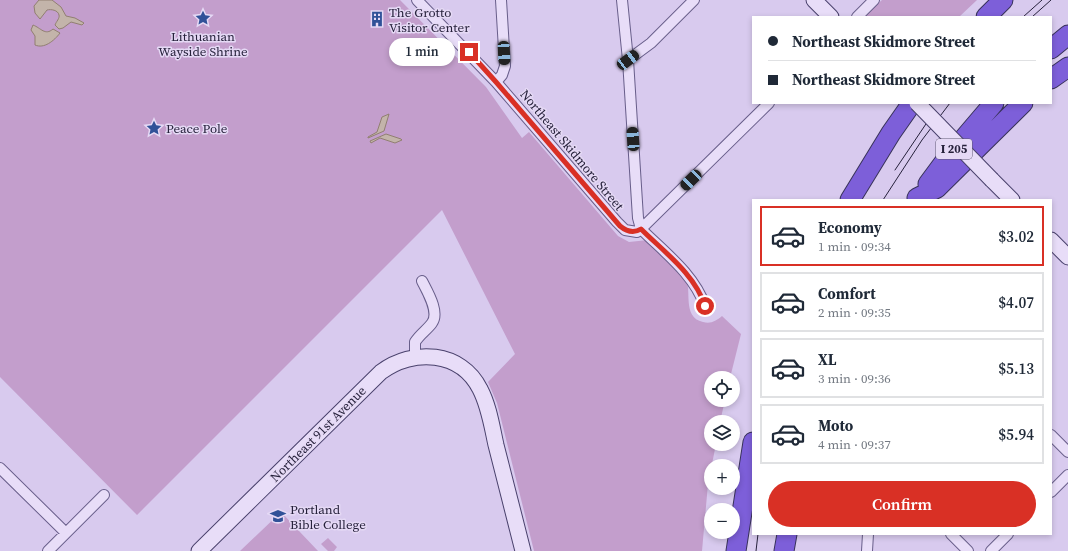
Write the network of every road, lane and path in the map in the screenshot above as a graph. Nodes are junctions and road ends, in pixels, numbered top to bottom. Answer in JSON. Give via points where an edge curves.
{"nodes":[{"id":1,"x":417,"y":0,"type":"edge"},
{"id":2,"x":501,"y":0,"type":"edge"},
{"id":3,"x":622,"y":0,"type":"edge"},
{"id":4,"x":694,"y":0,"type":"edge"},
{"id":5,"x":814,"y":0,"type":"edge"},
{"id":6,"x":874,"y":0,"type":"edge"},
{"id":7,"x":1003,"y":0,"type":"edge"},
{"id":8,"x":830,"y":16,"type":"edge"},
{"id":9,"x":858,"y":16,"type":"edge"},
{"id":10,"x":987,"y":16,"type":"edge"},
{"id":11,"x":1068,"y":35,"type":"edge"},
{"id":12,"x":1052,"y":48,"type":"edge"},
{"id":13,"x":628,"y":60,"type":"junction"},
{"id":14,"x":1068,"y":67,"type":"edge"},
{"id":15,"x":1052,"y":78,"type":"edge"},
{"id":16,"x":496,"y":82,"type":"junction"},
{"id":17,"x":768,"y":104,"type":"edge"},
{"id":18,"x":911,"y":104,"type":"edge"},
{"id":19,"x":918,"y":104,"type":"edge"},
{"id":20,"x":993,"y":104,"type":"edge"},
{"id":21,"x":1022,"y":104,"type":"edge"},
{"id":22,"x":851,"y":199,"type":"edge"},
{"id":23,"x":917,"y":199,"type":"edge"},
{"id":24,"x":1011,"y":199,"type":"edge"},
{"id":25,"x":641,"y":229,"type":"junction"},
{"id":26,"x":1052,"y":241,"type":"edge"},
{"id":27,"x":1068,"y":257,"type":"edge"},
{"id":28,"x":422,"y":281,"type":"dead end"},
{"id":29,"x":705,"y":306,"type":"dead end"},
{"id":30,"x":415,"y":356,"type":"junction"},
{"id":31,"x":1052,"y":436,"type":"edge"},
{"id":32,"x":752,"y":448,"type":"edge"},
{"id":33,"x":1068,"y":452,"type":"edge"},
{"id":34,"x":0,"y":468,"type":"edge"},
{"id":35,"x":1068,"y":475,"type":"edge"},
{"id":36,"x":1052,"y":491,"type":"edge"},
{"id":37,"x":104,"y":496,"type":"dead end"},
{"id":38,"x":66,"y":534,"type":"junction"},
{"id":39,"x":787,"y":535,"type":"edge"},
{"id":40,"x":868,"y":535,"type":"edge"},
{"id":41,"x":952,"y":535,"type":"edge"},
{"id":42,"x":1007,"y":535,"type":"edge"},
{"id":43,"x":48,"y":551,"type":"edge"},
{"id":44,"x":199,"y":551,"type":"edge"},
{"id":45,"x":523,"y":551,"type":"edge"},
{"id":46,"x":736,"y":551,"type":"edge"},
{"id":47,"x":784,"y":551,"type":"edge"},
{"id":48,"x":867,"y":551,"type":"edge"},
{"id":49,"x":968,"y":551,"type":"edge"},
{"id":50,"x":991,"y":551,"type":"edge"}],
"edges":[{"from":1,"to":16,"type":"street","name":"Northeast Skidmore Street"},
{"from":2,"to":16,"type":"street","via":[[505,66]]},
{"from":3,"to":13,"type":"street"},
{"from":4,"to":13,"type":"street","via":[[651,43]]},
{"from":5,"to":8,"type":"street"},
{"from":6,"to":9,"type":"street"},
{"from":7,"to":10,"type":"highway"},
{"from":11,"to":12,"type":"highway"},
{"from":13,"to":25,"type":"street","via":[[638,218]]},
{"from":14,"to":15,"type":"highway"},
{"from":16,"to":25,"type":"street","name":"Northeast Skidmore Street","via":[[620,226],[632,232]]},
{"from":17,"to":25,"type":"street"},
{"from":18,"to":22,"type":"highway"},
{"from":19,"to":24,"type":"street","bridge":true},
{"from":20,"to":23,"type":"highway","number":"I 205","via":[[948,157]]},
{"from":21,"to":23,"type":"highway","via":[[937,188]]},
{"from":25,"to":29,"type":"street","via":[[688,276]]},
{"from":26,"to":27,"type":"street"},
{"from":28,"to":30,"type":"street","via":[[435,318],[415,342]]},
{"from":30,"to":44,"type":"street","name":"Northeast 91st Avenue","via":[[395,363],[378,375]]},
{"from":30,"to":45,"type":"street","via":[[437,357],[452,362],[468,373],[481,390]]},
{"from":31,"to":33,"type":"street"},
{"from":32,"to":46,"type":"highway"},
{"from":34,"to":38,"type":"street"},
{"from":35,"to":36,"type":"street"},
{"from":37,"to":38,"type":"street"},
{"from":38,"to":43,"type":"street"},
{"from":39,"to":47,"type":"highway"},
{"from":40,"to":48,"type":"street"},
{"from":41,"to":49,"type":"street"},
{"from":42,"to":50,"type":"street"}]}
